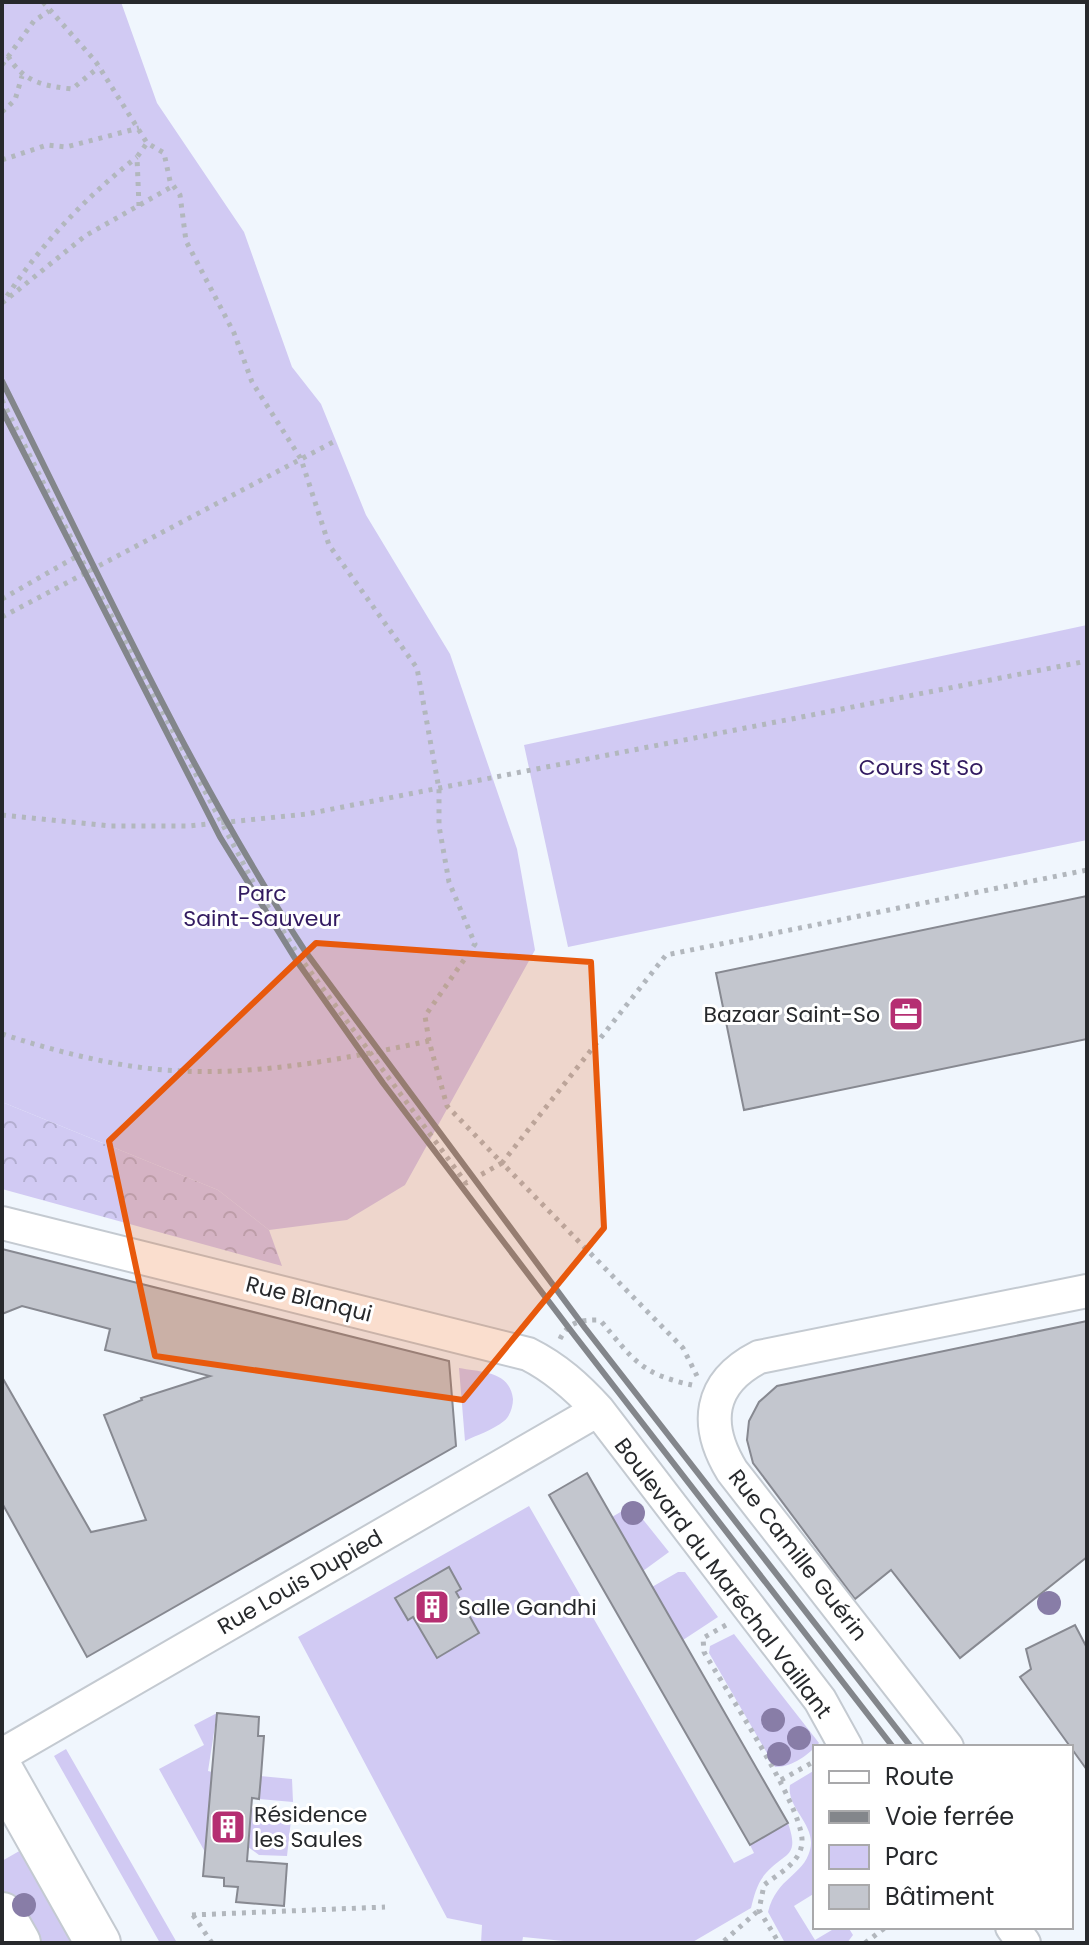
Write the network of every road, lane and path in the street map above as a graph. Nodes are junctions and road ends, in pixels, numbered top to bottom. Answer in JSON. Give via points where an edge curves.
{"nodes":[{"id":1,"x":43,"y":2,"type":"edge"},
{"id":2,"x":49,"y":11,"type":"dead end"},
{"id":3,"x":8,"y":56,"type":"junction"},
{"id":4,"x":2,"y":65,"type":"edge"},
{"id":5,"x":99,"y":67,"type":"junction"},
{"id":6,"x":22,"y":76,"type":"junction"},
{"id":7,"x":2,"y":112,"type":"edge"},
{"id":8,"x":139,"y":128,"type":"junction"},
{"id":9,"x":147,"y":143,"type":"junction"},
{"id":10,"x":137,"y":157,"type":"junction"},
{"id":11,"x":2,"y":160,"type":"edge"},
{"id":12,"x":173,"y":186,"type":"junction"},
{"id":13,"x":139,"y":206,"type":"junction"},
{"id":14,"x":3,"y":301,"type":"edge"},
{"id":15,"x":2,"y":400,"type":"edge"},
{"id":16,"x":337,"y":440,"type":"dead end"},
{"id":17,"x":301,"y":459,"type":"junction"},
{"id":18,"x":79,"y":555,"type":"junction"},
{"id":19,"x":87,"y":570,"type":"junction"},
{"id":20,"x":2,"y":599,"type":"edge"},
{"id":21,"x":2,"y":617,"type":"edge"},
{"id":22,"x":1087,"y":661,"type":"edge"},
{"id":23,"x":439,"y":789,"type":"junction"},
{"id":24,"x":2,"y":815,"type":"edge"},
{"id":25,"x":220,"y":824,"type":"junction"},
{"id":26,"x":1087,"y":870,"type":"edge"},
{"id":27,"x":2,"y":1034,"type":"edge"},
{"id":28,"x":429,"y":1041,"type":"junction"},
{"id":29,"x":371,"y":1053,"type":"junction"},
{"id":30,"x":502,"y":1163,"type":"junction"},
{"id":31,"x":2,"y":1223,"type":"edge"},
{"id":32,"x":1087,"y":1291,"type":"edge"},
{"id":33,"x":546,"y":1363,"type":"junction"},
{"id":34,"x":598,"y":1410,"type":"junction"},
{"id":35,"x":752,"y":1611,"type":"junction"},
{"id":36,"x":845,"y":1745,"type":"edge"},
{"id":37,"x":945,"y":1745,"type":"edge"},
{"id":38,"x":2,"y":1755,"type":"edge"},
{"id":39,"x":813,"y":1762,"type":"edge"},
{"id":40,"x":2,"y":1773,"type":"edge"},
{"id":41,"x":781,"y":1780,"type":"junction"},
{"id":42,"x":385,"y":1907,"type":"dead end"},
{"id":43,"x":759,"y":1910,"type":"junction"},
{"id":44,"x":2,"y":1915,"type":"edge"},
{"id":45,"x":883,"y":1929,"type":"edge"},
{"id":46,"x":724,"y":1941,"type":"dead end"},
{"id":47,"x":18,"y":1943,"type":"edge"},
{"id":48,"x":98,"y":1943,"type":"edge"},
{"id":49,"x":212,"y":1943,"type":"edge"},
{"id":50,"x":779,"y":1943,"type":"edge"},
{"id":51,"x":865,"y":1943,"type":"edge"}],
"edges":[{"from":1,"to":5,"type":"path"},
{"from":2,"to":3,"type":"path","via":[[34,21]]},
{"from":3,"to":4,"type":"path"},
{"from":3,"to":6,"type":"path"},
{"from":5,"to":6,"type":"path","via":[[72,89],[48,87]]},
{"from":5,"to":8,"type":"path"},
{"from":6,"to":7,"type":"path","via":[[15,100]]},
{"from":8,"to":9,"type":"path"},
{"from":8,"to":11,"type":"path","via":[[66,147],[47,145]]},
{"from":9,"to":10,"type":"path"},
{"from":9,"to":12,"type":"path","via":[[164,153]]},
{"from":10,"to":13,"type":"path"},
{"from":10,"to":14,"type":"path","via":[[88,196],[40,247]]},
{"from":12,"to":13,"type":"path"},
{"from":12,"to":17,"type":"path","via":[[180,195],[186,241],[234,333],[252,382]]},
{"from":13,"to":14,"type":"path","via":[[85,236]]},
{"from":15,"to":18,"type":"path"},
{"from":16,"to":17,"type":"path"},
{"from":17,"to":19,"type":"path"},
{"from":17,"to":23,"type":"path","via":[[329,545],[417,668]]},
{"from":18,"to":19,"type":"path"},
{"from":18,"to":20,"type":"path"},
{"from":19,"to":21,"type":"path"},
{"from":19,"to":25,"type":"path"},
{"from":22,"to":23,"type":"path"},
{"from":23,"to":25,"type":"path"},
{"from":23,"to":28,"type":"path","via":[[449,882],[475,944],[425,1016]]},
{"from":24,"to":25,"type":"path","via":[[111,826]]},
{"from":25,"to":29,"type":"path","via":[[299,956]]},
{"from":26,"to":30,"type":"path","via":[[666,955]]},
{"from":27,"to":29,"type":"path","via":[[52,1050],[180,1071],[280,1067]]},
{"from":28,"to":29,"type":"path"},
{"from":28,"to":30,"type":"path","via":[[447,1106]]},
{"from":29,"to":30,"type":"path","via":[[466,1183]]},
{"from":30,"to":33,"type":"path","via":[[683,1348],[703,1387],[659,1378],[640,1366],[600,1320],[569,1325]]},
{"from":31,"to":33,"type":"street","name":"Rue Blanqui","via":[[528,1354]]},
{"from":32,"to":37,"type":"street","name":"Rue Camille Guérin","via":[[759,1357],[734,1372],[717,1402],[717,1439],[732,1471]]},
{"from":33,"to":34,"type":"street","name":"Rue Blanqui"},
{"from":34,"to":35,"type":"street","name":"Boulevard du Maréchal Vaillant"},
{"from":34,"to":38,"type":"street","name":"Rue Louis Dupied"},
{"from":35,"to":36,"type":"street","name":"Boulevard du Maréchal Vaillant","via":[[820,1700]]},
{"from":35,"to":41,"type":"path","via":[[703,1638],[704,1652]]},
{"from":39,"to":41,"type":"path"},
{"from":40,"to":48,"type":"main road"},
{"from":41,"to":43,"type":"path","via":[[802,1840],[796,1861],[764,1885]]},
{"from":42,"to":49,"type":"path","via":[[192,1915]]},
{"from":43,"to":46,"type":"path"},
{"from":43,"to":50,"type":"path"},
{"from":44,"to":47,"type":"main road"},
{"from":45,"to":51,"type":"path"}]}
